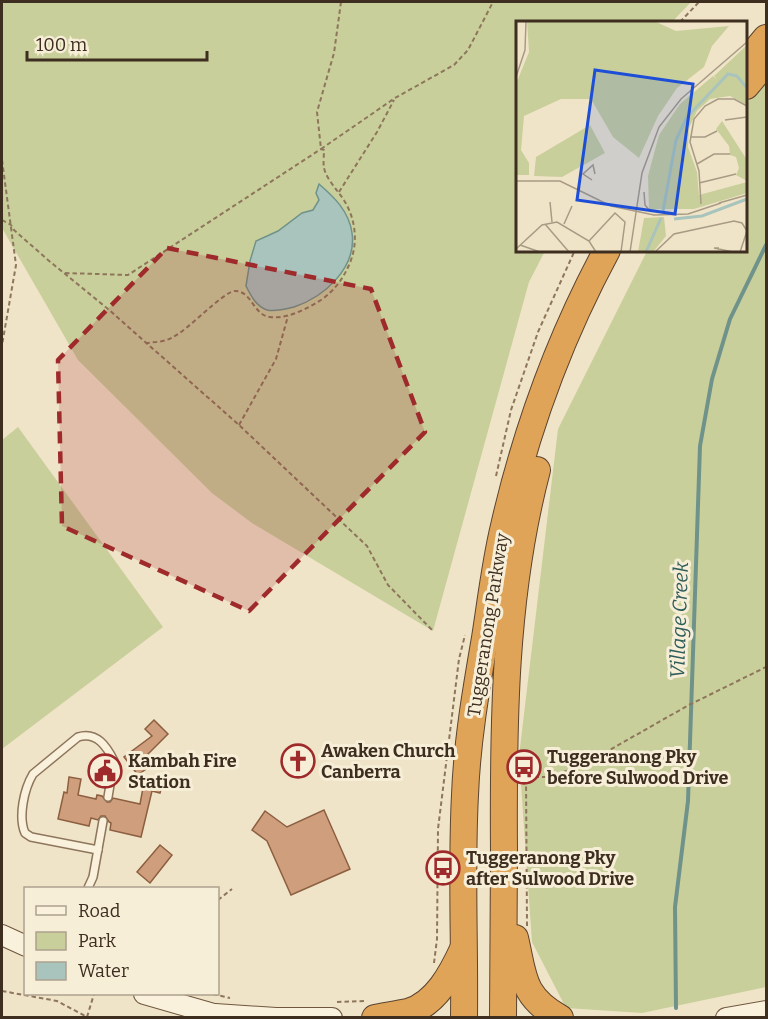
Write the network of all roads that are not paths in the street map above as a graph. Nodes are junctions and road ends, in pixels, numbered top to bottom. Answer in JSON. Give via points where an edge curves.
{"nodes":[{"id":1,"x":766,"y":38,"type":"edge"},
{"id":2,"x":747,"y":61,"type":"edge"},
{"id":3,"x":766,"y":62,"type":"edge"},
{"id":4,"x":747,"y":85,"type":"edge"},
{"id":5,"x":606,"y":252,"type":"edge"},
{"id":6,"x":625,"y":252,"type":"edge"},
{"id":7,"x":108,"y":797,"type":"dead end"},
{"id":8,"x":103,"y":821,"type":"dead end"},
{"id":9,"x":98,"y":850,"type":"junction"},
{"id":10,"x":88,"y":887,"type":"edge"},
{"id":11,"x":504,"y":888,"type":"junction"},
{"id":12,"x":2,"y":935,"type":"edge"},
{"id":13,"x":24,"y":945,"type":"edge"},
{"id":14,"x":464,"y":945,"type":"junction"},
{"id":15,"x":154,"y":995,"type":"edge"},
{"id":16,"x":373,"y":1009,"type":"edge"},
{"id":17,"x":225,"y":1010,"type":"edge"},
{"id":18,"x":330,"y":1010,"type":"edge"},
{"id":19,"x":766,"y":1011,"type":"edge"},
{"id":20,"x":276,"y":1017,"type":"edge"},
{"id":21,"x":464,"y":1017,"type":"edge"},
{"id":22,"x":503,"y":1017,"type":"edge"},
{"id":23,"x":560,"y":1017,"type":"edge"},
{"id":24,"x":726,"y":1017,"type":"edge"}],
"edges":[{"from":1,"to":2,"type":"highway"},
{"from":3,"to":4,"type":"highway"},
{"from":5,"to":14,"type":"highway","name":"Tuggeranong Parkway","via":[[553,366],[531,429],[496,563],[466,782]]},
{"from":6,"to":11,"type":"highway","name":"Tuggeranong Parkway","via":[[578,346],[548,432],[526,513],[513,601],[506,704]]},
{"from":7,"to":9,"type":"lane","via":[[114,761],[101,740],[85,735],[33,774],[21,815],[25,833],[31,837]]},
{"from":8,"to":9,"type":"lane"},
{"from":9,"to":10,"type":"lane"},
{"from":11,"to":22,"type":"highway","name":"Tuggeranong Parkway"},
{"from":11,"to":23,"type":"highway","via":[[526,987],[542,1006]]},
{"from":12,"to":13,"type":"main road"},
{"from":14,"to":16,"type":"highway","via":[[448,978],[430,999],[409,1011]]},
{"from":14,"to":21,"type":"highway","name":"Tuggeranong Parkway"},
{"from":15,"to":17,"type":"main road"},
{"from":17,"to":20,"type":"main road"},
{"from":18,"to":20,"type":"main road"},
{"from":19,"to":24,"type":"main road"}]}
